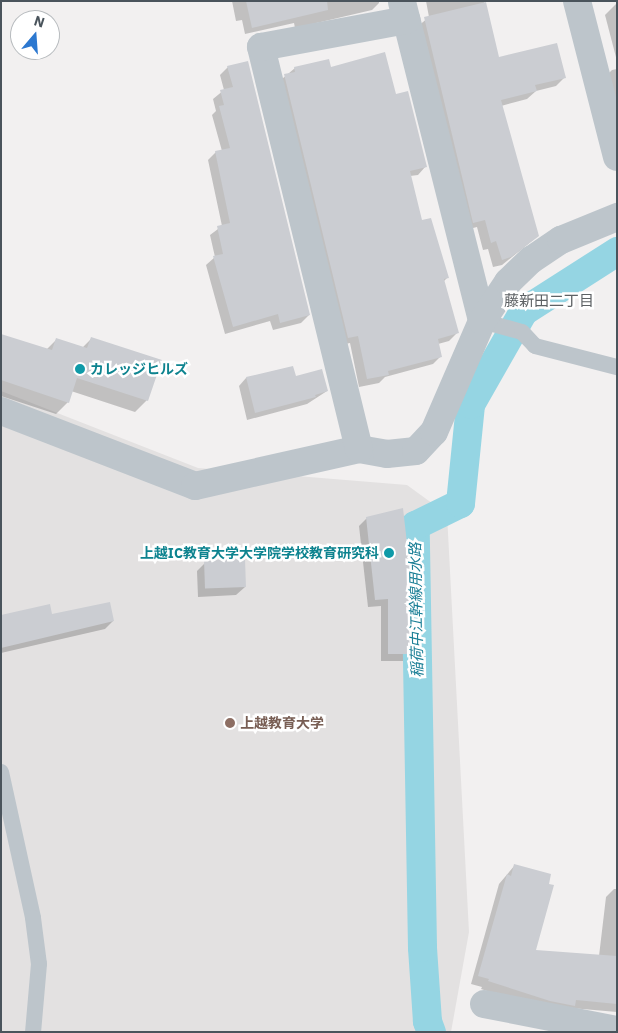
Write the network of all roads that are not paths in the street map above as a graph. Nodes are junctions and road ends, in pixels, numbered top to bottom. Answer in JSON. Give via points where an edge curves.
{"nodes":[{"id":1,"x":577,"y":1,"type":"edge"},
{"id":2,"x":404,"y":11,"type":"edge"},
{"id":3,"x":617,"y":158,"type":"edge"},
{"id":4,"x":617,"y":217,"type":"edge"},
{"id":5,"x":482,"y":321,"type":"junction"},
{"id":6,"x":617,"y":367,"type":"edge"},
{"id":7,"x":1,"y":411,"type":"edge"},
{"id":8,"x":359,"y":449,"type":"junction"},
{"id":9,"x":1,"y":772,"type":"edge"},
{"id":10,"x":484,"y":1004,"type":"dead end"},
{"id":11,"x":617,"y":1030,"type":"edge"},
{"id":12,"x":33,"y":1032,"type":"edge"}],
"edges":[{"from":1,"to":3,"type":"street"},
{"from":2,"to":5,"type":"street"},
{"from":2,"to":8,"type":"street","via":[[261,47]]},
{"from":4,"to":5,"type":"street","via":[[561,240],[531,260],[508,282]]},
{"from":5,"to":6,"type":"lane","via":[[522,332],[535,346]]},
{"from":5,"to":8,"type":"street","via":[[434,432],[416,451],[387,454]]},
{"from":7,"to":8,"type":"street","via":[[196,486]]},
{"from":9,"to":12,"type":"lane","via":[[33,918],[39,964]]},
{"from":10,"to":11,"type":"street"}]}
